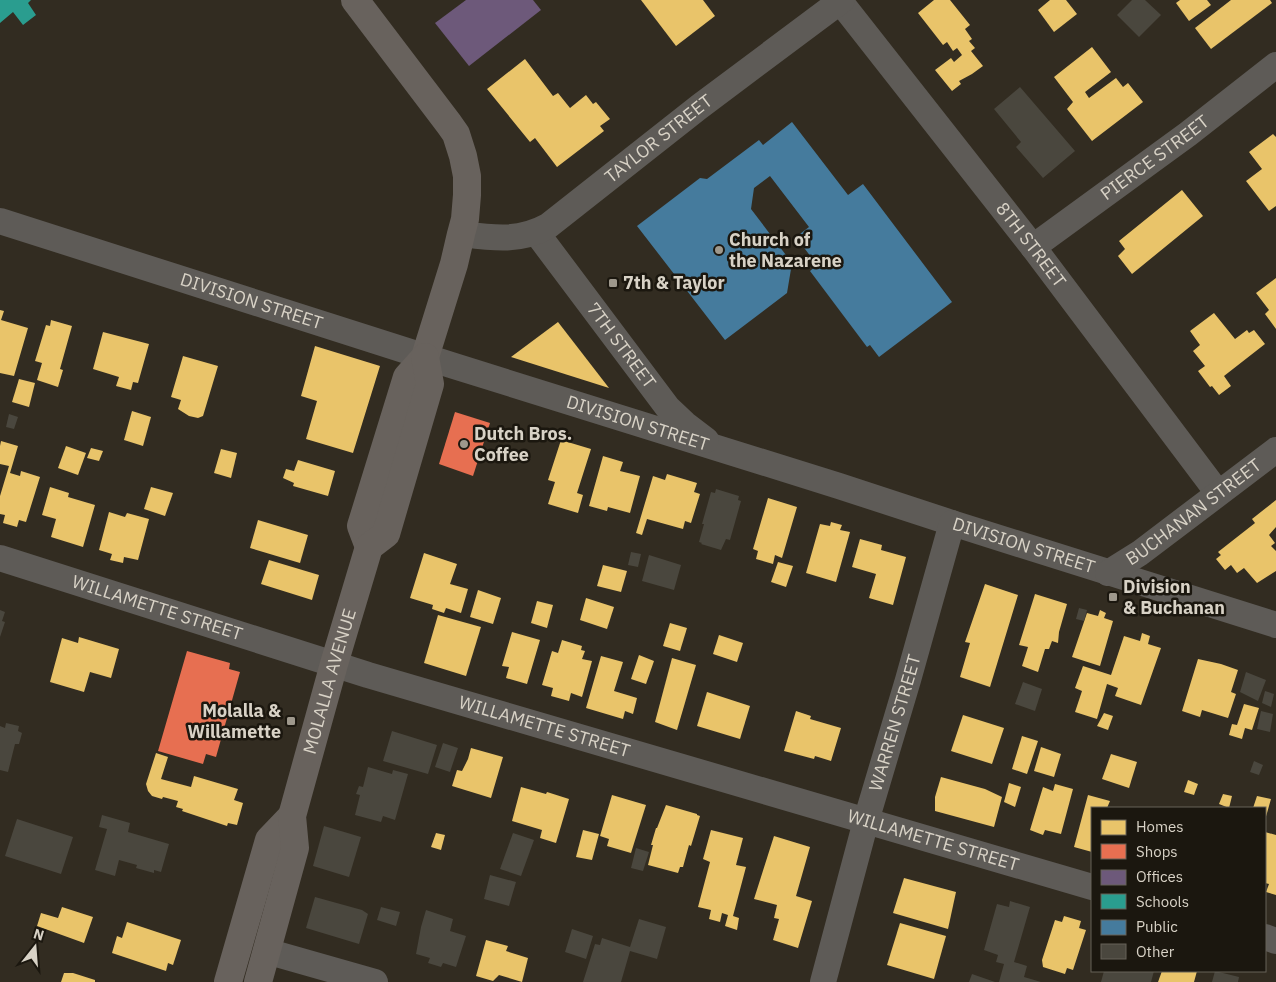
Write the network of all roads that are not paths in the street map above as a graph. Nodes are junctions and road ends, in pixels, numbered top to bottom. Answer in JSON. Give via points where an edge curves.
{"nodes":[{"id":1,"x":356,"y":0,"type":"edge"},
{"id":2,"x":840,"y":0,"type":"edge"},
{"id":3,"x":1276,"y":65,"type":"edge"},
{"id":4,"x":0,"y":221,"type":"edge"},
{"id":5,"x":536,"y":232,"type":"junction"},
{"id":6,"x":462,"y":234,"type":"junction"},
{"id":7,"x":1033,"y":247,"type":"junction"},
{"id":8,"x":425,"y":357,"type":"junction"},
{"id":9,"x":719,"y":448,"type":"junction"},
{"id":10,"x":1276,"y":450,"type":"edge"},
{"id":11,"x":1218,"y":493,"type":"junction"},
{"id":12,"x":952,"y":523,"type":"junction"},
{"id":13,"x":0,"y":558,"type":"edge"},
{"id":14,"x":1108,"y":573,"type":"junction"},
{"id":15,"x":1276,"y":625,"type":"edge"},
{"id":16,"x":334,"y":664,"type":"junction"},
{"id":17,"x":292,"y":816,"type":"junction"},
{"id":18,"x":866,"y":821,"type":"junction"},
{"id":19,"x":1091,"y":887,"type":"edge"},
{"id":20,"x":266,"y":951,"type":"junction"},
{"id":21,"x":228,"y":982,"type":"edge"},
{"id":22,"x":258,"y":982,"type":"edge"},
{"id":23,"x":376,"y":982,"type":"edge"},
{"id":24,"x":823,"y":982,"type":"edge"}],
"edges":[{"from":1,"to":6,"type":"main road","via":[[456,134],[467,176]]},
{"from":2,"to":5,"type":"street","name":"TAYLOR STREET","via":[[559,218]]},
{"from":2,"to":7,"type":"street","name":"8TH STREET"},
{"from":3,"to":7,"type":"street","name":"PIERCE STREET"},
{"from":4,"to":8,"type":"street","name":"DIVISION STREET"},
{"from":5,"to":6,"type":"street","name":"TAYLOR STREET","via":[[513,238]]},
{"from":5,"to":9,"type":"street","name":"7TH STREET","via":[[668,408]]},
{"from":6,"to":8,"type":"main road","name":"MOLALLA AVENUE"},
{"from":7,"to":11,"type":"street","name":"8TH STREET"},
{"from":8,"to":9,"type":"street","name":"DIVISION STREET"},
{"from":8,"to":16,"type":"main road","name":"MOLALLA AVENUE","via":[[430,384],[425,403],[386,534],[369,547]]},
{"from":9,"to":12,"type":"street","name":"DIVISION STREET"},
{"from":10,"to":11,"type":"street","name":"BUCHANAN STREET"},
{"from":11,"to":14,"type":"street","name":"BUCHANAN STREET","via":[[1140,553]]},
{"from":12,"to":14,"type":"street","name":"DIVISION STREET"},
{"from":12,"to":18,"type":"street","name":"WARREN STREET"},
{"from":13,"to":16,"type":"street","name":"WILLAMETTE STREET"},
{"from":14,"to":15,"type":"street","name":"DIVISION STREET"},
{"from":16,"to":17,"type":"main road","name":"MOLALLA AVENUE"},
{"from":16,"to":18,"type":"street","name":"WILLAMETTE STREET"},
{"from":17,"to":20,"type":"main road","name":"MOLALLA AVENUE","via":[[296,848]]},
{"from":17,"to":21,"type":"main road","name":"MOLALLA AVENUE","via":[[269,840]]},
{"from":18,"to":19,"type":"street","name":"WILLAMETTE STREET"},
{"from":18,"to":24,"type":"street","name":"WARREN STREET"},
{"from":20,"to":22,"type":"main road","name":"MOLALLA AVENUE"},
{"from":20,"to":23,"type":"street"}]}
